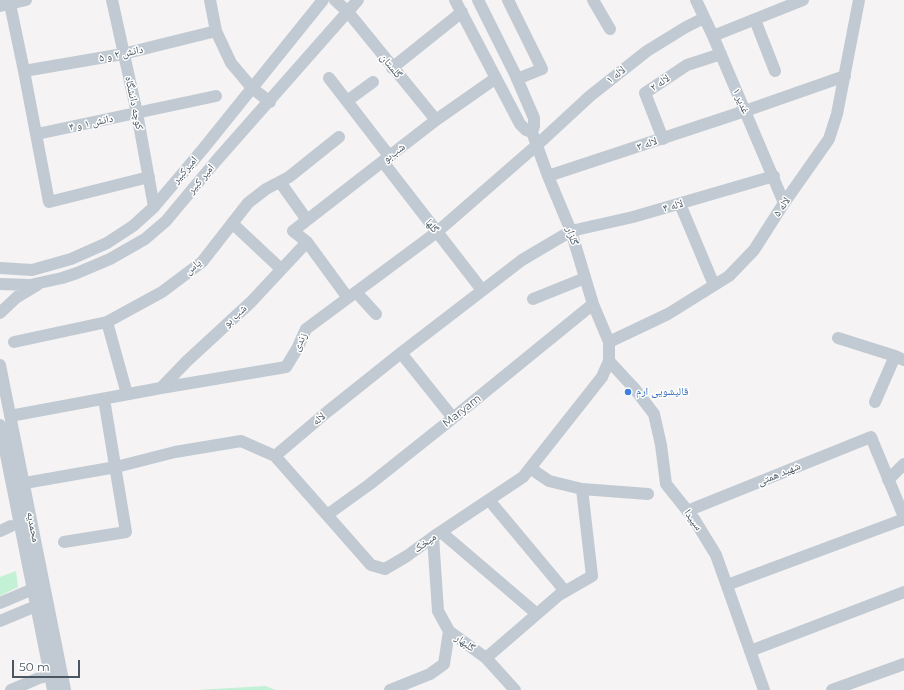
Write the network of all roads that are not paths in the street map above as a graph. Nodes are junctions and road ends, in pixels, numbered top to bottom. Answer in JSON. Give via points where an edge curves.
{"nodes":[{"id":1,"x":26,"y":0,"type":"edge"},
{"id":2,"x":112,"y":0,"type":"edge"},
{"id":3,"x":210,"y":0,"type":"edge"},
{"id":4,"x":323,"y":0,"type":"edge"},
{"id":5,"x":335,"y":0,"type":"edge"},
{"id":6,"x":358,"y":0,"type":"edge"},
{"id":7,"x":455,"y":0,"type":"edge"},
{"id":8,"x":478,"y":0,"type":"edge"},
{"id":9,"x":508,"y":0,"type":"edge"},
{"id":10,"x":593,"y":0,"type":"edge"},
{"id":11,"x":696,"y":0,"type":"edge"},
{"id":12,"x":802,"y":0,"type":"edge"},
{"id":13,"x":859,"y":0,"type":"edge"},
{"id":14,"x":5,"y":5,"type":"edge"},
{"id":15,"x":348,"y":12,"type":"junction"},
{"id":16,"x":462,"y":12,"type":"junction"},
{"id":17,"x":704,"y":18,"type":"junction"},
{"id":18,"x":755,"y":20,"type":"junction"},
{"id":19,"x":610,"y":28,"type":"dead end"},
{"id":20,"x":216,"y":31,"type":"junction"},
{"id":21,"x":713,"y":36,"type":"junction"},
{"id":22,"x":123,"y":54,"type":"junction"},
{"id":23,"x":721,"y":54,"type":"junction"},
{"id":24,"x":392,"y":68,"type":"junction"},
{"id":25,"x":24,"y":71,"type":"junction"},
{"id":26,"x":775,"y":71,"type":"dead end"},
{"id":27,"x":845,"y":76,"type":"junction"},
{"id":28,"x":329,"y":78,"type":"dead end"},
{"id":29,"x":496,"y":78,"type":"junction"},
{"id":30,"x":517,"y":79,"type":"junction"},
{"id":31,"x":373,"y":82,"type":"dead end"},
{"id":32,"x":252,"y":88,"type":"junction"},
{"id":33,"x":216,"y":96,"type":"dead end"},
{"id":34,"x":347,"y":101,"type":"junction"},
{"id":35,"x":270,"y":102,"type":"junction"},
{"id":36,"x":745,"y":112,"type":"junction"},
{"id":37,"x":136,"y":113,"type":"junction"},
{"id":38,"x":436,"y":120,"type":"junction"},
{"id":39,"x":532,"y":132,"type":"junction"},
{"id":40,"x":37,"y":134,"type":"junction"},
{"id":41,"x":339,"y":137,"type":"dead end"},
{"id":42,"x":663,"y":139,"type":"junction"},
{"id":43,"x":537,"y":145,"type":"junction"},
{"id":44,"x":386,"y":159,"type":"junction"},
{"id":45,"x":548,"y":176,"type":"junction"},
{"id":46,"x":774,"y":176,"type":"junction"},
{"id":47,"x":149,"y":177,"type":"junction"},
{"id":48,"x":280,"y":182,"type":"junction"},
{"id":49,"x":784,"y":203,"type":"junction"},
{"id":50,"x":680,"y":204,"type":"junction"},
{"id":51,"x":154,"y":207,"type":"junction"},
{"id":52,"x":306,"y":220,"type":"junction"},
{"id":53,"x":232,"y":223,"type":"junction"},
{"id":54,"x":571,"y":231,"type":"junction"},
{"id":55,"x":437,"y":232,"type":"junction"},
{"id":56,"x":307,"y":242,"type":"junction"},
{"id":57,"x":0,"y":268,"type":"edge"},
{"id":58,"x":281,"y":270,"type":"junction"},
{"id":59,"x":585,"y":278,"type":"junction"},
{"id":60,"x":41,"y":283,"type":"junction"},
{"id":61,"x":0,"y":284,"type":"edge"},
{"id":62,"x":714,"y":285,"type":"junction"},
{"id":63,"x":482,"y":290,"type":"junction"},
{"id":64,"x":352,"y":295,"type":"junction"},
{"id":65,"x":533,"y":299,"type":"dead end"},
{"id":66,"x":593,"y":304,"type":"junction"},
{"id":67,"x":0,"y":313,"type":"edge"},
{"id":68,"x":376,"y":314,"type":"dead end"},
{"id":69,"x":107,"y":322,"type":"junction"},
{"id":70,"x":838,"y":338,"type":"dead end"},
{"id":71,"x":14,"y":342,"type":"dead end"},
{"id":72,"x":609,"y":342,"type":"junction"},
{"id":73,"x":401,"y":353,"type":"junction"},
{"id":74,"x":899,"y":358,"type":"edge"},
{"id":75,"x":610,"y":361,"type":"junction"},
{"id":76,"x":0,"y":365,"type":"edge"},
{"id":77,"x":161,"y":388,"type":"junction"},
{"id":78,"x":127,"y":394,"type":"junction"},
{"id":79,"x":104,"y":399,"type":"junction"},
{"id":80,"x":875,"y":402,"type":"dead end"},
{"id":81,"x":10,"y":416,"type":"junction"},
{"id":82,"x":453,"y":418,"type":"junction"},
{"id":83,"x":0,"y":425,"type":"edge"},
{"id":84,"x":275,"y":456,"type":"junction"},
{"id":85,"x":904,"y":464,"type":"edge"},
{"id":86,"x":116,"y":467,"type":"junction"},
{"id":87,"x":530,"y":468,"type":"junction"},
{"id":88,"x":888,"y":480,"type":"junction"},
{"id":89,"x":25,"y":483,"type":"junction"},
{"id":90,"x":582,"y":489,"type":"junction"},
{"id":91,"x":648,"y":494,"type":"dead end"},
{"id":92,"x":489,"y":500,"type":"junction"},
{"id":93,"x":687,"y":511,"type":"junction"},
{"id":94,"x":327,"y":514,"type":"junction"},
{"id":95,"x":904,"y":518,"type":"edge"},
{"id":96,"x":11,"y":526,"type":"dead end"},
{"id":97,"x":0,"y":531,"type":"edge"},
{"id":98,"x":437,"y":535,"type":"junction"},
{"id":99,"x":64,"y":542,"type":"dead end"},
{"id":100,"x":726,"y":585,"type":"junction"},
{"id":101,"x":33,"y":589,"type":"junction"},
{"id":102,"x":565,"y":591,"type":"junction"},
{"id":103,"x":904,"y":592,"type":"edge"},
{"id":104,"x":0,"y":603,"type":"edge"},
{"id":105,"x":36,"y":606,"type":"junction"},
{"id":106,"x":537,"y":614,"type":"junction"},
{"id":107,"x":0,"y":621,"type":"edge"},
{"id":108,"x":449,"y":631,"type":"junction"},
{"id":109,"x":750,"y":651,"type":"junction"},
{"id":110,"x":486,"y":658,"type":"junction"},
{"id":111,"x":904,"y":664,"type":"edge"},
{"id":112,"x":50,"y":675,"type":"junction"},
{"id":113,"x":11,"y":690,"type":"edge"},
{"id":114,"x":53,"y":690,"type":"edge"},
{"id":115,"x":65,"y":690,"type":"edge"},
{"id":116,"x":390,"y":690,"type":"edge"},
{"id":117,"x":515,"y":690,"type":"edge"},
{"id":118,"x":764,"y":690,"type":"edge"},
{"id":119,"x":832,"y":690,"type":"edge"}],
"edges":[{"from":1,"to":14,"type":"street"},
{"from":2,"to":22,"type":"street","name":"کوچه دانشگاه"},
{"from":3,"to":20,"type":"street"},
{"from":4,"to":32,"type":"street","name":"امیرکبیر"},
{"from":5,"to":15,"type":"street","name":"گلستان"},
{"from":6,"to":15,"type":"street","name":"امیر کبیر"},
{"from":7,"to":16,"type":"street","name":"گلزار"},
{"from":8,"to":30,"type":"street","name":"گلزار"},
{"from":9,"to":30,"type":"street","via":[[542,69]]},
{"from":10,"to":19,"type":"street"},
{"from":11,"to":17,"type":"street","name":"غدیر ۱"},
{"from":12,"to":18,"type":"street"},
{"from":13,"to":27,"type":"street","name":"لاله ۵"},
{"from":14,"to":25,"type":"street"},
{"from":15,"to":24,"type":"street","name":"گلستان"},
{"from":15,"to":35,"type":"street","name":"امیر کبیر"},
{"from":16,"to":24,"type":"street"},
{"from":16,"to":29,"type":"street","name":"گلزار"},
{"from":17,"to":21,"type":"street","name":"غدیر ۱"},
{"from":17,"to":43,"type":"street","name":"لاله ۱","via":[[647,51],[590,96]]},
{"from":18,"to":21,"type":"street"},
{"from":18,"to":26,"type":"street"},
{"from":20,"to":22,"type":"street","name":"دانش ۲ و ۵"},
{"from":20,"to":32,"type":"street","via":[[231,63]]},
{"from":21,"to":23,"type":"street","name":"غدیر ۱"},
{"from":22,"to":25,"type":"street","name":"دانش ۲ و ۵"},
{"from":22,"to":37,"type":"street","name":"کوچه دانشگاه"},
{"from":23,"to":36,"type":"street","name":"غدیر ۱"},
{"from":23,"to":42,"type":"street","name":"لاله ۲","via":[[687,65],[645,93]]},
{"from":24,"to":38,"type":"street","name":"گلستان"},
{"from":25,"to":40,"type":"street"},
{"from":27,"to":36,"type":"street","name":"لاله ۳"},
{"from":27,"to":49,"type":"street","name":"لاله ۵","via":[[829,139]]},
{"from":28,"to":34,"type":"street","name":"گلها"},
{"from":29,"to":38,"type":"street","name":"شب‌بو"},
{"from":29,"to":39,"type":"street","name":"گلزار","via":[[520,124]]},
{"from":30,"to":39,"type":"street","name":"گلزار","via":[[534,118]]},
{"from":31,"to":34,"type":"street"},
{"from":32,"to":35,"type":"street"},
{"from":32,"to":51,"type":"street","name":"امیرکبیر"},
{"from":33,"to":37,"type":"street","name":"دانش ۱ و ۴"},
{"from":34,"to":44,"type":"street","name":"گلها"},
{"from":35,"to":60,"type":"street","name":"امیر کبیر","via":[[166,221],[145,239],[89,268]]},
{"from":36,"to":42,"type":"street","name":"لاله ۳"},
{"from":36,"to":46,"type":"street","name":"غدیر ۱"},
{"from":37,"to":40,"type":"street","name":"دانش ۱ و ۴"},
{"from":37,"to":47,"type":"street","name":"کوچه دانشگاه"},
{"from":38,"to":44,"type":"street","name":"شب‌بو"},
{"from":39,"to":43,"type":"street","name":"گلزار"},
{"from":40,"to":47,"type":"street","via":[[49,202]]},
{"from":41,"to":48,"type":"street","name":"یاس","via":[[289,178]]},
{"from":42,"to":45,"type":"street","name":"لاله ۳"},
{"from":43,"to":45,"type":"street","name":"گلزار"},
{"from":43,"to":55,"type":"street","name":"زندی"},
{"from":44,"to":52,"type":"street","name":"شب‌بو"},
{"from":44,"to":55,"type":"street","name":"گلها"},
{"from":45,"to":54,"type":"street","name":"گلزار"},
{"from":46,"to":49,"type":"street","name":"غدیر ۱"},
{"from":46,"to":50,"type":"street","name":"لاله ۴"},
{"from":47,"to":51,"type":"street","name":"کوچه دانشگاه"},
{"from":48,"to":52,"type":"street"},
{"from":48,"to":53,"type":"street","name":"یاس","via":[[248,203]]},
{"from":49,"to":62,"type":"street","name":"لاله ۵","via":[[750,254],[729,276]]},
{"from":50,"to":54,"type":"street","name":"لاله ۴"},
{"from":50,"to":62,"type":"street"},
{"from":51,"to":57,"type":"street","name":"امیرکبیر","via":[[133,226],[106,243],[71,259],[32,270]]},
{"from":52,"to":56,"type":"street","name":"شب‌بو","via":[[293,231]]},
{"from":53,"to":58,"type":"street"},
{"from":53,"to":69,"type":"street","name":"یاس","via":[[202,262],[162,292]]},
{"from":54,"to":59,"type":"street","name":"گلزار"},
{"from":54,"to":63,"type":"street","name":"لاله","via":[[522,260]]},
{"from":55,"to":63,"type":"street","name":"گلها"},
{"from":55,"to":64,"type":"street","name":"زندی"},
{"from":56,"to":58,"type":"street","name":"شب بو"},
{"from":56,"to":64,"type":"street"},
{"from":58,"to":77,"type":"street","name":"شب بو"},
{"from":59,"to":65,"type":"street"},
{"from":59,"to":66,"type":"street","name":"گلزار"},
{"from":60,"to":61,"type":"street","name":"امیر کبیر"},
{"from":60,"to":67,"type":"street","via":[[17,297]]},
{"from":62,"to":72,"type":"street","name":"لاله ۵","via":[[668,314]]},
{"from":63,"to":73,"type":"street","name":"لاله"},
{"from":64,"to":68,"type":"street"},
{"from":64,"to":77,"type":"street","name":"زندی","via":[[306,329],[286,367]]},
{"from":66,"to":72,"type":"street","name":"گلزار"},
{"from":66,"to":82,"type":"street","name":"Maryam"},
{"from":69,"to":71,"type":"street","name":"یاس"},
{"from":69,"to":78,"type":"street"},
{"from":70,"to":74,"type":"street"},
{"from":72,"to":75,"type":"street"},
{"from":73,"to":82,"type":"street"},
{"from":73,"to":84,"type":"street","name":"لاله"},
{"from":74,"to":80,"type":"street"},
{"from":75,"to":87,"type":"street","name":"میخک","via":[[602,377]]},
{"from":75,"to":93,"type":"street","name":"سپیدا","via":[[654,414],[666,484]]},
{"from":76,"to":81,"type":"street","name":"محمدیه"},
{"from":77,"to":78,"type":"street","name":"زندی"},
{"from":78,"to":79,"type":"street","name":"زندی"},
{"from":79,"to":81,"type":"street","name":"زندی"},
{"from":79,"to":86,"type":"street"},
{"from":81,"to":89,"type":"street","name":"محمدیه"},
{"from":82,"to":94,"type":"street","name":"Maryam","via":[[370,484]]},
{"from":83,"to":101,"type":"street","name":"محمدیه"},
{"from":84,"to":86,"type":"street","via":[[241,441],[175,452]]},
{"from":84,"to":94,"type":"street","name":"میخک"},
{"from":85,"to":88,"type":"street"},
{"from":86,"to":89,"type":"street"},
{"from":86,"to":99,"type":"street","via":[[126,532]]},
{"from":87,"to":90,"type":"street","via":[[549,481]]},
{"from":87,"to":92,"type":"street","name":"میخک","via":[[523,478]]},
{"from":88,"to":93,"type":"street","name":"شهید همتی","via":[[870,437]]},
{"from":88,"to":95,"type":"street"},
{"from":89,"to":115,"type":"street","name":"محمدیه"},
{"from":90,"to":91,"type":"street"},
{"from":90,"to":102,"type":"street","via":[[592,576]]},
{"from":92,"to":98,"type":"street","name":"میخک"},
{"from":92,"to":102,"type":"street"},
{"from":93,"to":100,"type":"street","name":"سپیدا","via":[[716,555]]},
{"from":94,"to":98,"type":"street","name":"میخک","via":[[371,565],[385,569]]},
{"from":95,"to":100,"type":"street"},
{"from":96,"to":97,"type":"street"},
{"from":98,"to":106,"type":"street"},
{"from":98,"to":108,"type":"street","name":"گلبهار","via":[[438,611]]},
{"from":100,"to":109,"type":"street","name":"سپیدا"},
{"from":101,"to":104,"type":"street"},
{"from":101,"to":105,"type":"street","name":"محمدیه"},
{"from":102,"to":106,"type":"street"},
{"from":103,"to":109,"type":"street"},
{"from":105,"to":107,"type":"street"},
{"from":105,"to":112,"type":"street","name":"محمدیه"},
{"from":106,"to":110,"type":"street"},
{"from":108,"to":110,"type":"street","name":"گلبهار"},
{"from":108,"to":116,"type":"street","via":[[444,664],[430,674]]},
{"from":109,"to":118,"type":"street","name":"سپیدا"},
{"from":110,"to":117,"type":"street","name":"گلبهار"},
{"from":111,"to":119,"type":"street"},
{"from":112,"to":113,"type":"street"},
{"from":112,"to":114,"type":"street","name":"محمدیه"}]}
